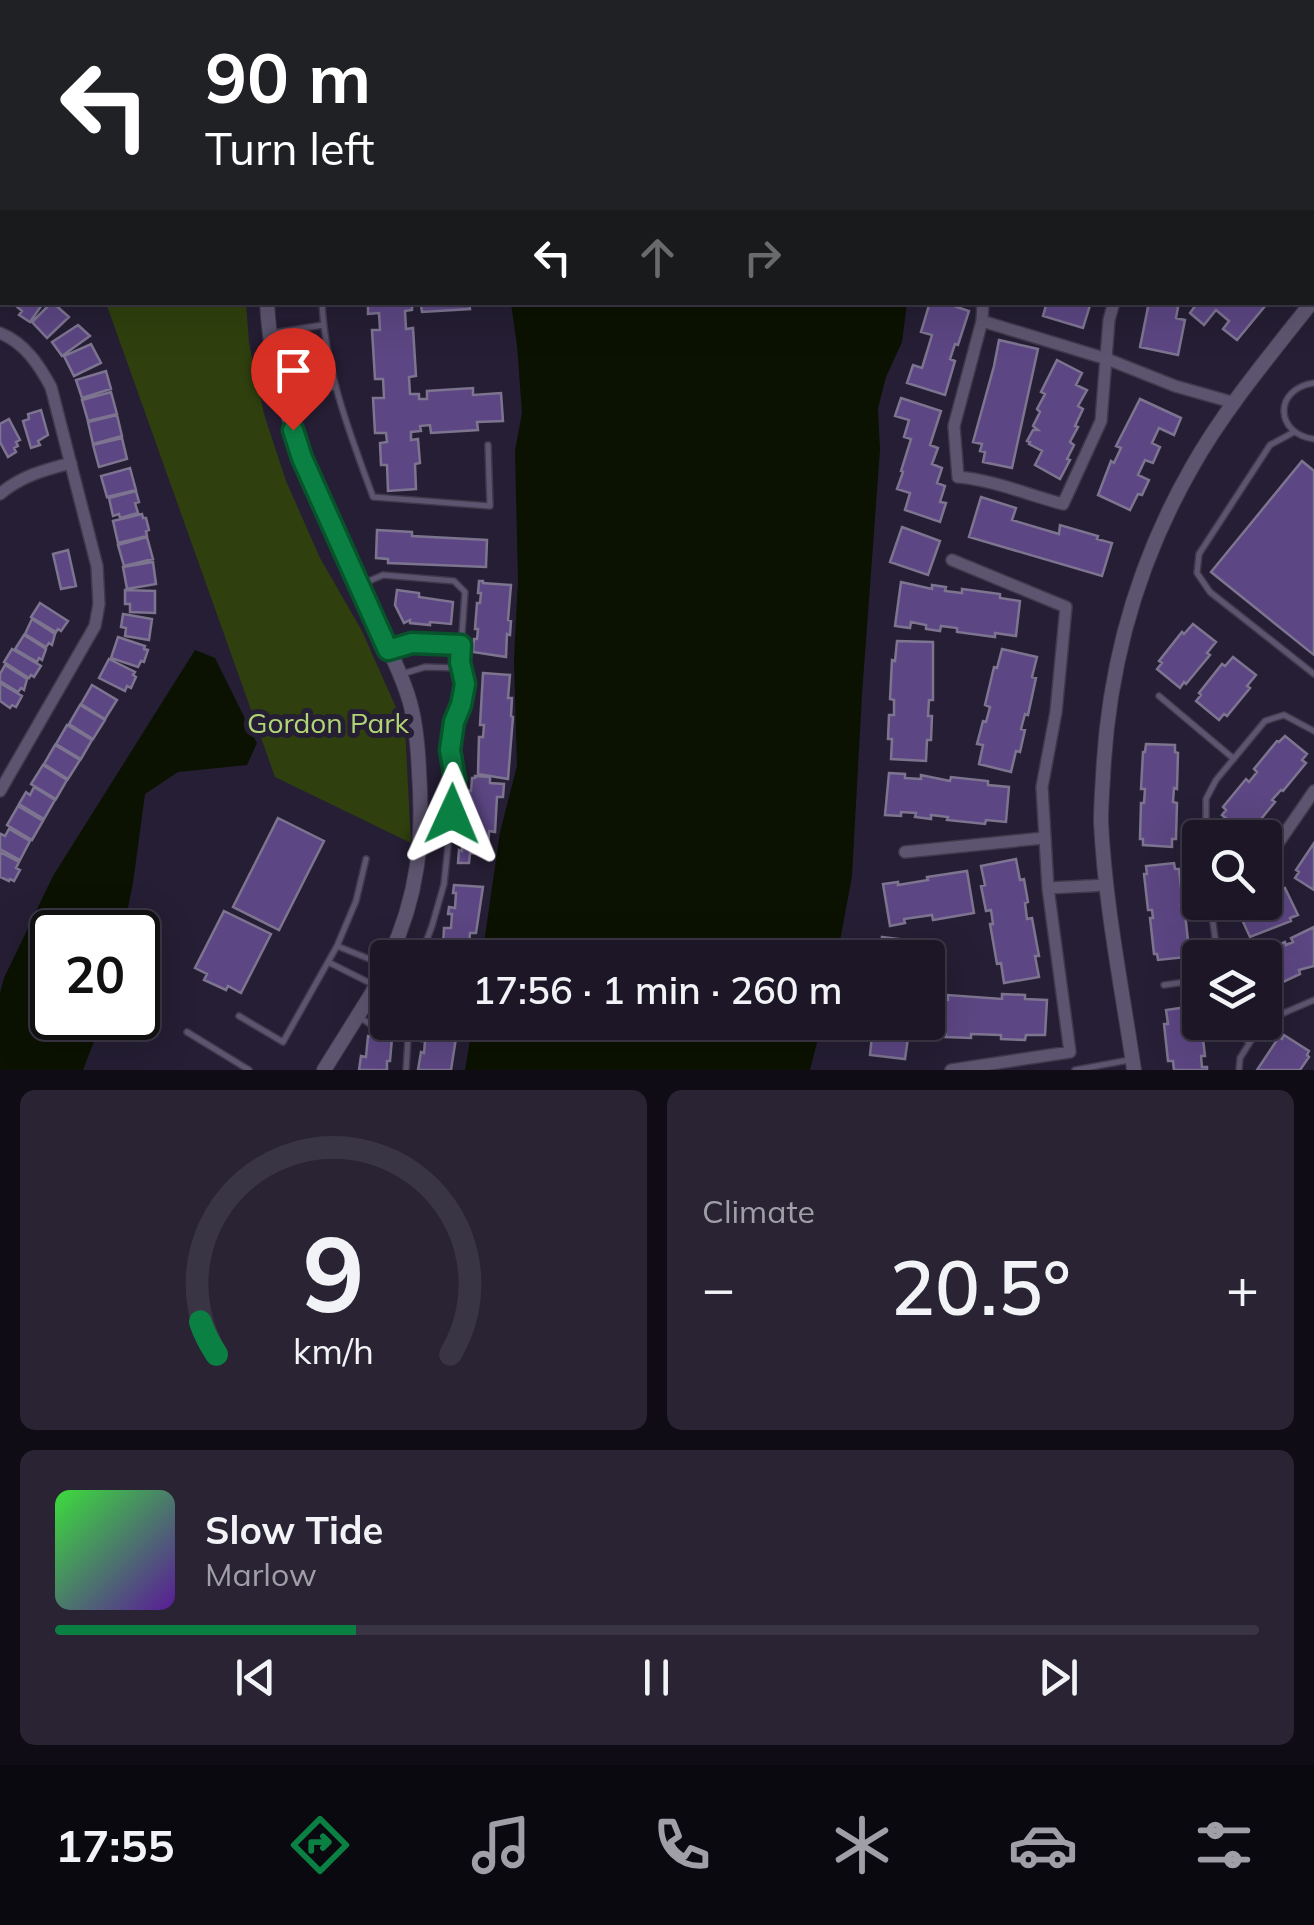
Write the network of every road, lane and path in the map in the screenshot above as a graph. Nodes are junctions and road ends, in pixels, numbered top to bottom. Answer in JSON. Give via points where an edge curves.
{"nodes":[{"id":1,"x":267,"y":305,"type":"edge"},
{"id":2,"x":322,"y":305,"type":"edge"},
{"id":3,"x":983,"y":305,"type":"edge"},
{"id":4,"x":1113,"y":305,"type":"edge"},
{"id":5,"x":1311,"y":305,"type":"edge"},
{"id":6,"x":982,"y":321,"type":"junction"},
{"id":7,"x":323,"y":325,"type":"junction"},
{"id":8,"x":271,"y":333,"type":"junction"},
{"id":9,"x":0,"y":334,"type":"edge"},
{"id":10,"x":1107,"y":359,"type":"junction"},
{"id":11,"x":1314,"y":383,"type":"edge"},
{"id":12,"x":336,"y":386,"type":"junction"},
{"id":13,"x":284,"y":402,"type":"junction"},
{"id":14,"x":1235,"y":403,"type":"junction"},
{"id":15,"x":1294,"y":432,"type":"junction"},
{"id":16,"x":1314,"y":439,"type":"edge"},
{"id":17,"x":488,"y":445,"type":"dead end"},
{"id":18,"x":70,"y":463,"type":"junction"},
{"id":19,"x":0,"y":494,"type":"edge"},
{"id":20,"x":952,"y":560,"type":"dead end"},
{"id":21,"x":359,"y":585,"type":"junction"},
{"id":22,"x":461,"y":645,"type":"junction"},
{"id":23,"x":388,"y":650,"type":"junction"},
{"id":24,"x":462,"y":668,"type":"junction"},
{"id":25,"x":1314,"y":674,"type":"edge"},
{"id":26,"x":399,"y":675,"type":"junction"},
{"id":27,"x":1159,"y":696,"type":"dead end"},
{"id":28,"x":1314,"y":731,"type":"edge"},
{"id":29,"x":1234,"y":759,"type":"junction"},
{"id":30,"x":0,"y":791,"type":"edge"},
{"id":31,"x":1314,"y":791,"type":"edge"},
{"id":32,"x":1206,"y":820,"type":"edge"},
{"id":33,"x":1044,"y":838,"type":"junction"},
{"id":34,"x":1282,"y":838,"type":"edge"},
{"id":35,"x":905,"y":852,"type":"dead end"},
{"id":36,"x":366,"y":859,"type":"dead end"},
{"id":37,"x":1107,"y":885,"type":"junction"},
{"id":38,"x":1048,"y":888,"type":"junction"},
{"id":39,"x":397,"y":940,"type":"edge"},
{"id":40,"x":427,"y":940,"type":"edge"},
{"id":41,"x":337,"y":946,"type":"junction"},
{"id":42,"x":370,"y":956,"type":"edge"},
{"id":43,"x":328,"y":962,"type":"junction"},
{"id":44,"x":370,"y":983,"type":"edge"},
{"id":45,"x":1182,"y":983,"type":"edge"},
{"id":46,"x":1164,"y":986,"type":"dead end"},
{"id":47,"x":370,"y":996,"type":"edge"},
{"id":48,"x":1314,"y":1000,"type":"edge"},
{"id":49,"x":1282,"y":1014,"type":"edge"},
{"id":50,"x":239,"y":1016,"type":"dead end"},
{"id":51,"x":358,"y":1016,"type":"junction"},
{"id":52,"x":370,"y":1024,"type":"edge"},
{"id":53,"x":187,"y":1032,"type":"dead end"},
{"id":54,"x":408,"y":1040,"type":"edge"},
{"id":55,"x":1247,"y":1040,"type":"edge"},
{"id":56,"x":1251,"y":1040,"type":"edge"},
{"id":57,"x":1249,"y":1043,"type":"junction"},
{"id":58,"x":1133,"y":1065,"type":"edge"},
{"id":59,"x":249,"y":1070,"type":"edge"},
{"id":60,"x":324,"y":1070,"type":"edge"},
{"id":61,"x":406,"y":1070,"type":"edge"},
{"id":62,"x":953,"y":1070,"type":"edge"},
{"id":63,"x":1075,"y":1070,"type":"edge"},
{"id":64,"x":1239,"y":1070,"type":"edge"}],
"edges":[{"from":1,"to":8,"type":"street"},
{"from":2,"to":7,"type":"lane"},
{"from":3,"to":6,"type":"street"},
{"from":4,"to":10,"type":"street"},
{"from":5,"to":14,"type":"street"},
{"from":6,"to":10,"type":"street"},
{"from":6,"to":10,"type":"street","via":[[954,426],[958,477],[1063,504],[1101,421]]},
{"from":7,"to":8,"type":"lane"},
{"from":7,"to":12,"type":"lane"},
{"from":8,"to":13,"type":"street"},
{"from":9,"to":18,"type":"street","via":[[20,344],[51,386]]},
{"from":10,"to":14,"type":"street"},
{"from":11,"to":15,"type":"lane","via":[[1286,397]]},
{"from":12,"to":13,"type":"lane"},
{"from":12,"to":17,"type":"lane","via":[[373,497],[490,506]]},
{"from":13,"to":21,"type":"street"},
{"from":14,"to":37,"type":"street","via":[[1192,467],[1132,600],[1105,739],[1101,820]]},
{"from":15,"to":16,"type":"lane"},
{"from":15,"to":25,"type":"lane","via":[[1270,445],[1199,554],[1198,573],[1210,592]]},
{"from":18,"to":19,"type":"street","via":[[32,474]]},
{"from":18,"to":30,"type":"street","via":[[97,566],[96,626]]},
{"from":20,"to":33,"type":"street","via":[[1066,607],[1042,786]]},
{"from":21,"to":22,"type":"lane","via":[[383,576],[454,581],[464,592]]},
{"from":21,"to":23,"type":"street"},
{"from":22,"to":23,"type":"lane","via":[[412,643]]},
{"from":22,"to":24,"type":"lane"},
{"from":23,"to":26,"type":"street"},
{"from":24,"to":26,"type":"lane"},
{"from":24,"to":40,"type":"lane","via":[[465,684],[450,750],[455,779],[444,884]]},
{"from":26,"to":39,"type":"street","via":[[417,740],[422,815],[418,874]]},
{"from":27,"to":29,"type":"lane"},
{"from":28,"to":29,"type":"lane","via":[[1284,715],[1265,721]]},
{"from":29,"to":32,"type":"lane","via":[[1206,800]]},
{"from":31,"to":34,"type":"street"},
{"from":33,"to":35,"type":"street"},
{"from":33,"to":38,"type":"street"},
{"from":36,"to":41,"type":"lane"},
{"from":37,"to":38,"type":"street"},
{"from":37,"to":58,"type":"street"},
{"from":38,"to":62,"type":"street","via":[[1070,1052]]},
{"from":41,"to":42,"type":"lane"},
{"from":41,"to":43,"type":"lane"},
{"from":43,"to":44,"type":"lane"},
{"from":43,"to":50,"type":"lane","via":[[283,1042]]},
{"from":45,"to":46,"type":"lane"},
{"from":47,"to":51,"type":"street"},
{"from":48,"to":49,"type":"lane"},
{"from":51,"to":52,"type":"lane"},
{"from":51,"to":60,"type":"street"},
{"from":53,"to":59,"type":"lane"},
{"from":54,"to":61,"type":"lane"},
{"from":55,"to":57,"type":"lane"},
{"from":56,"to":57,"type":"lane"},
{"from":57,"to":64,"type":"lane"},
{"from":58,"to":63,"type":"lane"}]}
